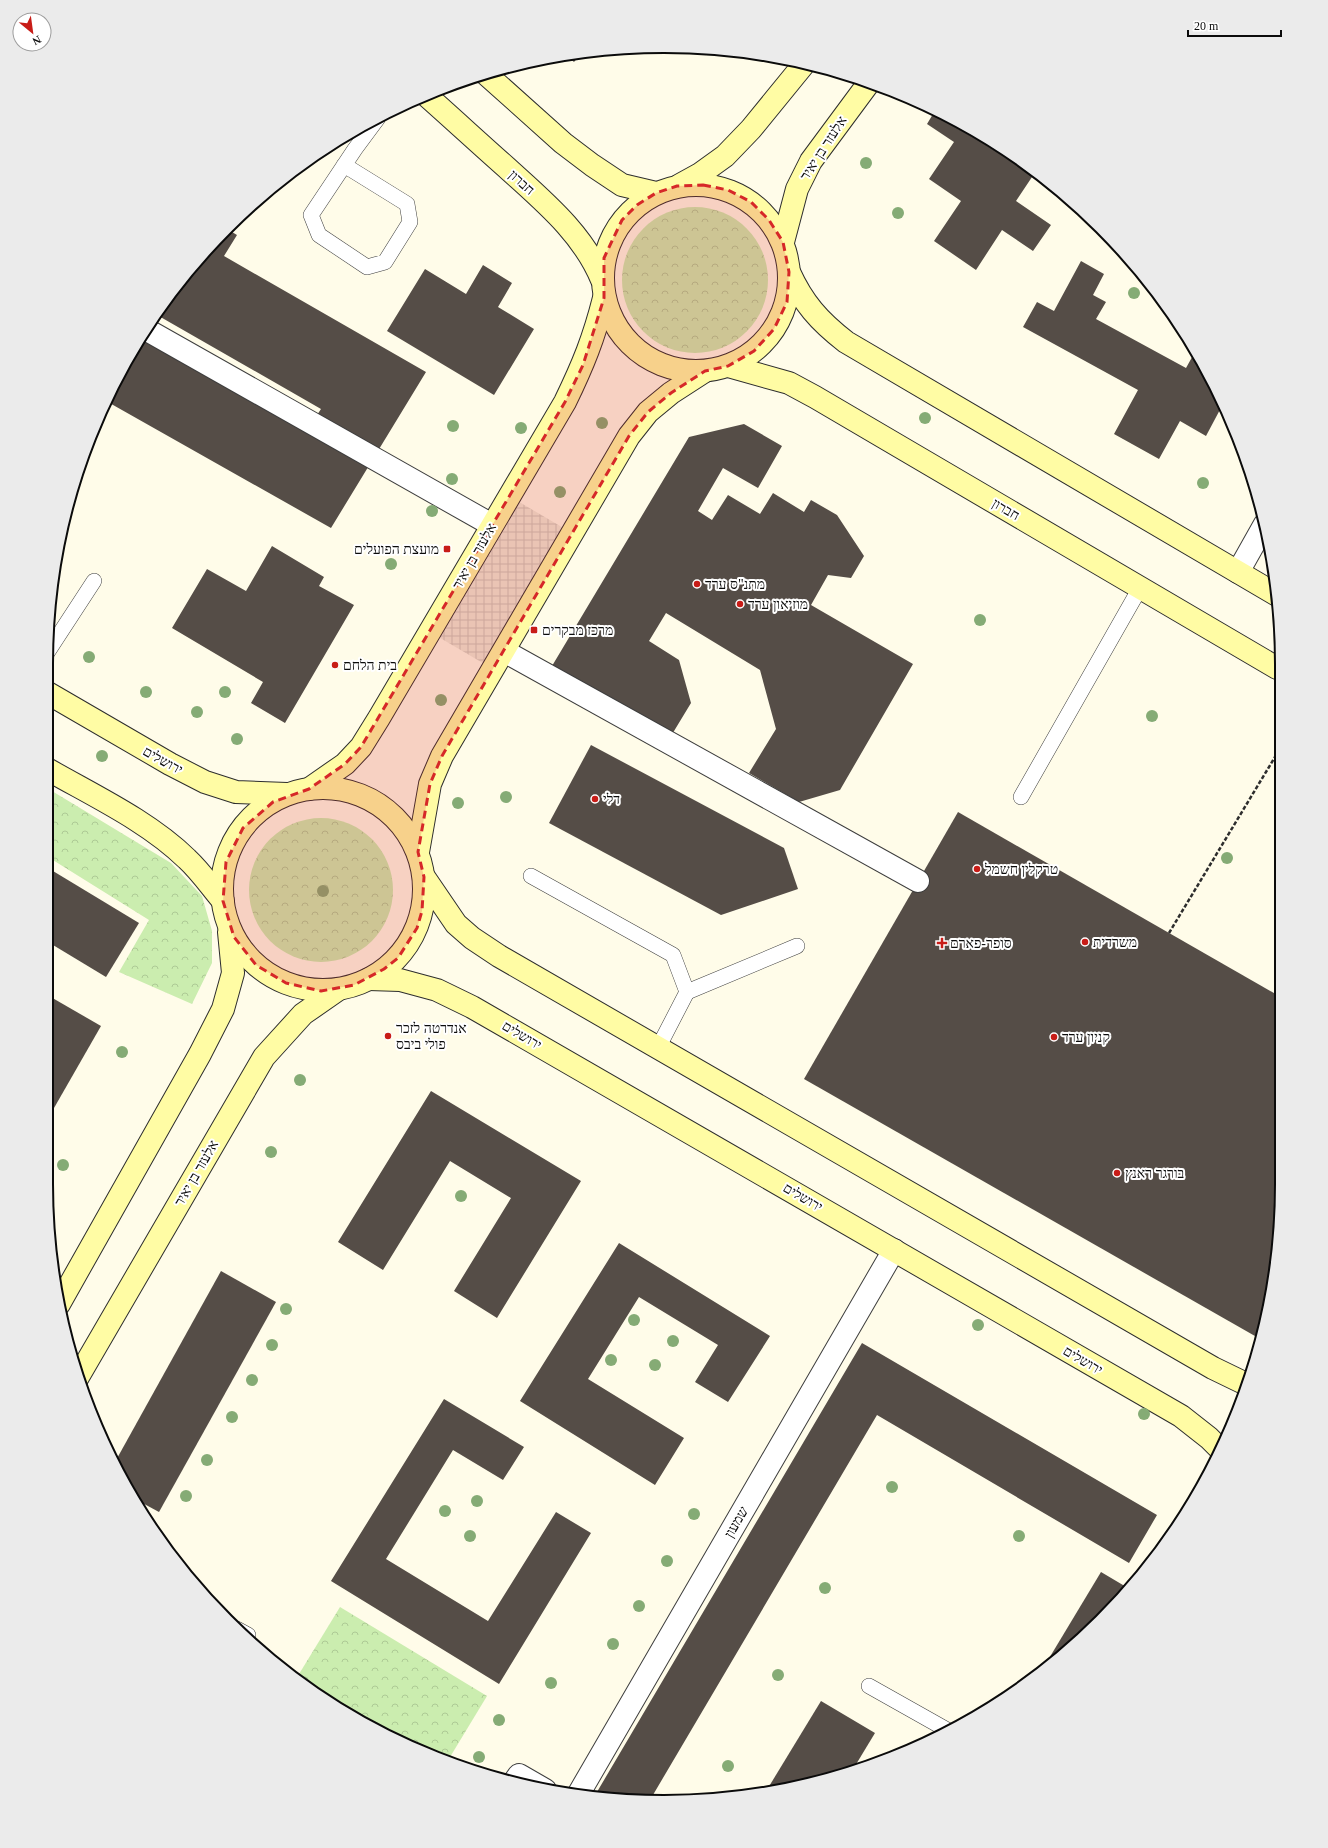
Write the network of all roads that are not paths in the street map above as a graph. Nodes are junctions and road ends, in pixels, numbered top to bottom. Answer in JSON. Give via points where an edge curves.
{"nodes":[{"id":1,"x":800,"y":69,"type":"edge"},
{"id":2,"x":491,"y":78,"type":"edge"},
{"id":3,"x":866,"y":87,"type":"edge"},
{"id":4,"x":431,"y":100,"type":"edge"},
{"id":5,"x":370,"y":129,"type":"edge"},
{"id":6,"x":344,"y":165,"type":"junction"},
{"id":7,"x":677,"y":186,"type":"junction"},
{"id":8,"x":656,"y":193,"type":"junction"},
{"id":9,"x":783,"y":242,"type":"junction"},
{"id":10,"x":789,"y":272,"type":"junction"},
{"id":11,"x":603,"y":289,"type":"junction"},
{"id":12,"x":151,"y":332,"type":"edge"},
{"id":13,"x":728,"y":366,"type":"junction"},
{"id":14,"x":705,"y":371,"type":"junction"},
{"id":15,"x":492,"y":525,"type":"junction"},
{"id":16,"x":1260,"y":533,"type":"edge"},
{"id":17,"x":1238,"y":572,"type":"junction"},
{"id":18,"x":94,"y":581,"type":"dead end"},
{"id":19,"x":1140,"y":588,"type":"junction"},
{"id":20,"x":1271,"y":591,"type":"edge"},
{"id":21,"x":54,"y":643,"type":"edge"},
{"id":22,"x":504,"y":650,"type":"junction"},
{"id":23,"x":1275,"y":667,"type":"edge"},
{"id":24,"x":53,"y":696,"type":"edge"},
{"id":25,"x":53,"y":772,"type":"edge"},
{"id":26,"x":300,"y":791,"type":"junction"},
{"id":27,"x":1021,"y":797,"type":"dead end"},
{"id":28,"x":418,"y":852,"type":"junction"},
{"id":29,"x":531,"y":876,"type":"dead end"},
{"id":30,"x":424,"y":877,"type":"junction"},
{"id":31,"x":918,"y":881,"type":"dead end"},
{"id":32,"x":225,"y":911,"type":"junction"},
{"id":33,"x":797,"y":946,"type":"dead end"},
{"id":34,"x":370,"y":979,"type":"junction"},
{"id":35,"x":339,"y":989,"type":"junction"},
{"id":36,"x":687,"y":992,"type":"junction"},
{"id":37,"x":658,"y":1048,"type":"junction"},
{"id":38,"x":894,"y":1250,"type":"junction"},
{"id":39,"x":64,"y":1296,"type":"edge"},
{"id":40,"x":82,"y":1371,"type":"edge"},
{"id":41,"x":1242,"y":1382,"type":"edge"},
{"id":42,"x":1216,"y":1445,"type":"edge"},
{"id":43,"x":869,"y":1686,"type":"dead end"},
{"id":44,"x":943,"y":1727,"type":"edge"},
{"id":45,"x":581,"y":1789,"type":"edge"}],
"edges":[{"from":1,"to":7,"type":"main road","via":[[751,129],[725,156],[700,174]]},
{"from":2,"to":8,"type":"main road","via":[[563,143],[592,165],[622,185]]},
{"from":3,"to":9,"type":"main road","name":"אלעזר בן יאיר","via":[[811,161],[797,189]]},
{"from":4,"to":11,"type":"main road","name":"חברון","via":[[545,202],[584,246],[596,265]]},
{"from":5,"to":6,"type":"lane"},
{"from":6,"to":6,"type":"lane","via":[[311,215],[319,235],[367,267],[385,262],[410,222],[407,204]]},
{"from":7,"to":8,"type":"main road","name":"אלעזר בן יאיר"},
{"from":7,"to":9,"type":"main road","via":[[703,185],[728,190],[751,202],[769,220]]},
{"from":8,"to":11,"type":"main road","name":"אלעזר בן יאיר","via":[[637,205],[622,220],[615,232],[604,258]]},
{"from":9,"to":10,"type":"main road"},
{"from":10,"to":13,"type":"main road","via":[[787,302],[774,330],[754,351]]},
{"from":10,"to":17,"type":"main road","via":[[798,293],[809,308],[846,342]]},
{"from":11,"to":14,"type":"main road","name":"חברון","via":[[613,323],[630,345],[652,361],[678,370]]},
{"from":11,"to":15,"type":"main road","name":"אלעזר בן יאיר","via":[[594,337],[583,365],[565,402]]},
{"from":12,"to":15,"type":"street"},
{"from":13,"to":14,"type":"main road"},
{"from":13,"to":19,"type":"main road","name":"חברון","via":[[789,383],[816,397]]},
{"from":14,"to":22,"type":"main road","via":[[648,412],[629,436]]},
{"from":15,"to":26,"type":"main road","name":"אלעזר בן יאיר","via":[[361,747],[345,764]]},
{"from":16,"to":17,"type":"street"},
{"from":17,"to":20,"type":"main road"},
{"from":18,"to":21,"type":"lane"},
{"from":19,"to":23,"type":"main road","name":"חברון"},
{"from":19,"to":27,"type":"lane"},
{"from":22,"to":28,"type":"main road","via":[[442,756],[430,784]]},
{"from":22,"to":31,"type":"street"},
{"from":24,"to":26,"type":"main road","name":"ירושלים","via":[[205,782],[236,792]]},
{"from":25,"to":32,"type":"main road","via":[[134,819],[166,842],[187,859]]},
{"from":26,"to":28,"type":"main road","name":"ירושלים","via":[[339,789],[368,798],[403,826]]},
{"from":26,"to":32,"type":"main road","name":"אלעזר בן יאיר","via":[[273,802],[257,813],[243,828],[226,862],[222,881]]},
{"from":28,"to":30,"type":"main road"},
{"from":29,"to":36,"type":"lane","via":[[673,955]]},
{"from":30,"to":34,"type":"main road","via":[[424,900],[417,928],[398,958]]},
{"from":30,"to":37,"type":"main road","via":[[456,924],[472,938]]},
{"from":32,"to":35,"type":"main road","via":[[234,937],[244,952],[270,976],[303,989]]},
{"from":32,"to":39,"type":"main road","via":[[233,973],[222,1008],[200,1054]]},
{"from":33,"to":36,"type":"lane"},
{"from":34,"to":35,"type":"main road"},
{"from":34,"to":38,"type":"main road","name":"ירושלים","via":[[400,980],[437,990],[472,1007]]},
{"from":35,"to":40,"type":"main road","name":"אלעזר בן יאיר","via":[[303,1014],[264,1057]]},
{"from":36,"to":37,"type":"lane"},
{"from":37,"to":41,"type":"main road","via":[[1213,1368]]},
{"from":38,"to":42,"type":"main road","name":"ירושלים","via":[[1181,1416]]},
{"from":38,"to":45,"type":"street","name":"שמעון"},
{"from":43,"to":44,"type":"lane"}]}
